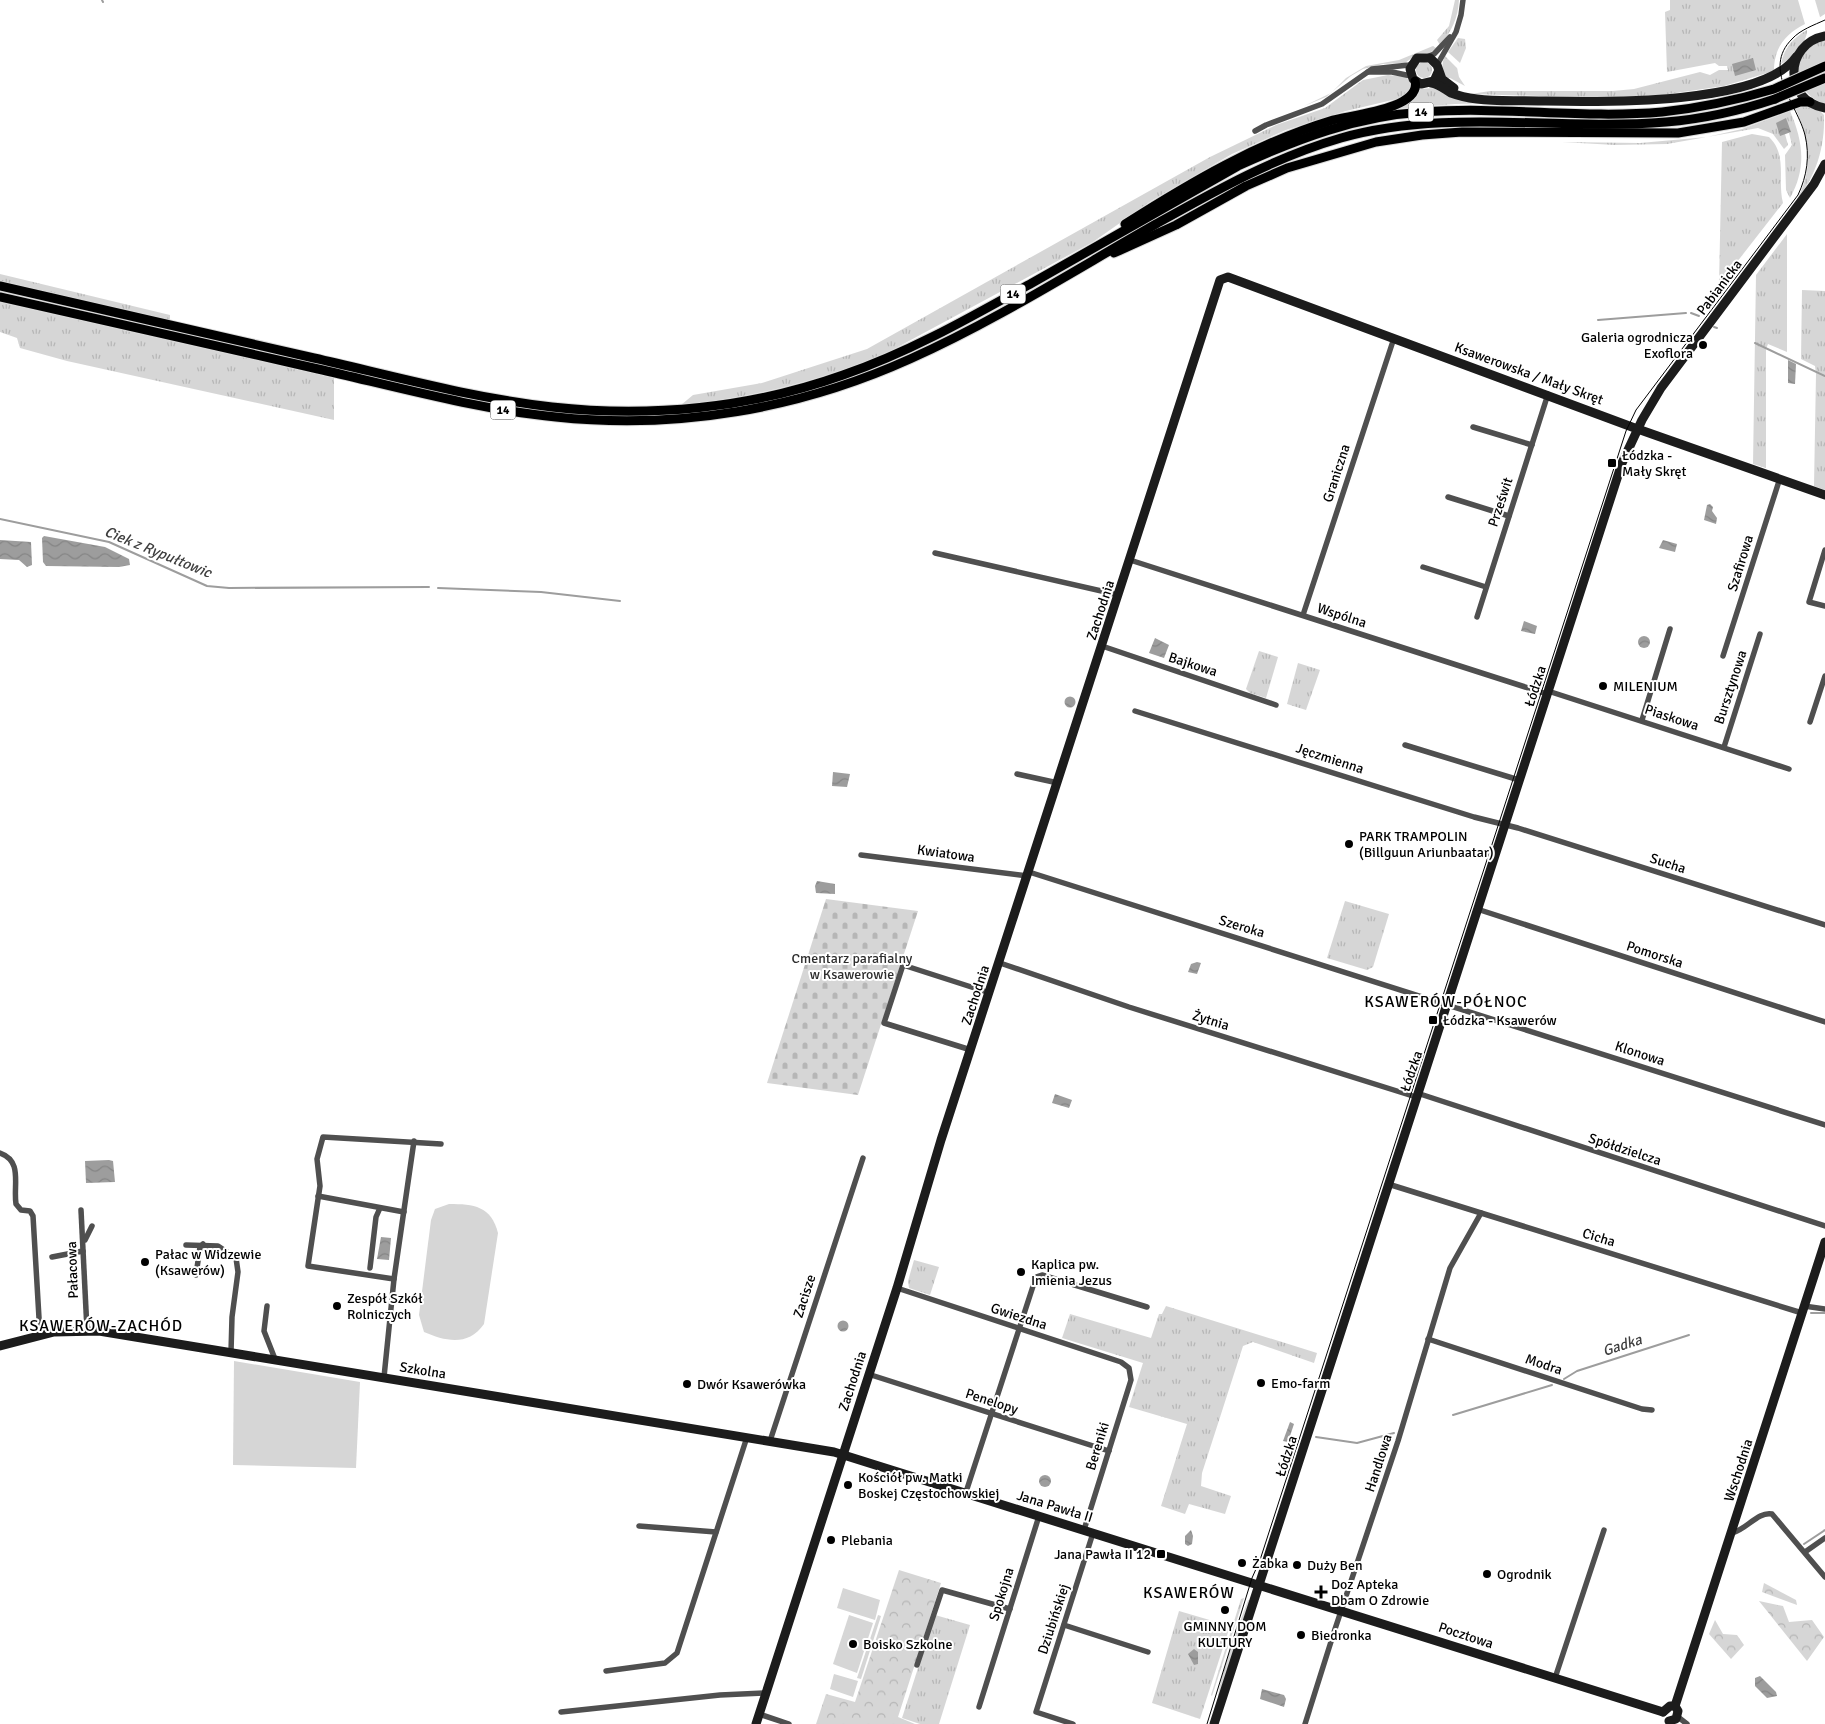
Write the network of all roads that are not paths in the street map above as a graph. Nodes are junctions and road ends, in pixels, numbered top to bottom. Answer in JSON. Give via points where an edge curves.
{"nodes":[{"id":1,"x":1463,"y":0,"type":"edge"},
{"id":2,"x":1458,"y":25,"type":"junction"},
{"id":3,"x":1825,"y":36,"type":"edge"},
{"id":4,"x":1427,"y":57,"type":"junction"},
{"id":5,"x":1796,"y":57,"type":"junction"},
{"id":6,"x":1412,"y":63,"type":"junction"},
{"id":7,"x":1825,"y":66,"type":"edge"},
{"id":8,"x":1438,"y":69,"type":"junction"},
{"id":9,"x":1368,"y":72,"type":"junction"},
{"id":10,"x":1774,"y":75,"type":"junction"},
{"id":11,"x":1825,"y":78,"type":"edge"},
{"id":12,"x":1413,"y":79,"type":"junction"},
{"id":13,"x":1431,"y":83,"type":"junction"},
{"id":14,"x":1796,"y":84,"type":"junction"},
{"id":15,"x":1464,"y":96,"type":"junction"},
{"id":16,"x":1810,"y":102,"type":"junction"},
{"id":17,"x":1824,"y":109,"type":"edge"},
{"id":18,"x":1255,"y":131,"type":"dead end"},
{"id":19,"x":1825,"y":164,"type":"edge"},
{"id":20,"x":1096,"y":247,"type":"junction"},
{"id":21,"x":1091,"y":261,"type":"junction"},
{"id":22,"x":1224,"y":278,"type":"joint"},
{"id":23,"x":0,"y":286,"type":"edge"},
{"id":24,"x":0,"y":297,"type":"edge"},
{"id":25,"x":1394,"y":338,"type":"junction"},
{"id":26,"x":1548,"y":394,"type":"junction"},
{"id":27,"x":1472,"y":427,"type":"dead end"},
{"id":28,"x":1638,"y":428,"type":"junction"},
{"id":29,"x":1532,"y":445,"type":"junction"},
{"id":30,"x":1780,"y":478,"type":"junction"},
{"id":31,"x":1825,"y":495,"type":"edge"},
{"id":32,"x":1448,"y":497,"type":"dead end"},
{"id":33,"x":1509,"y":516,"type":"junction"},
{"id":34,"x":1825,"y":550,"type":"edge"},
{"id":35,"x":935,"y":553,"type":"dead end"},
{"id":36,"x":1130,"y":560,"type":"junction"},
{"id":37,"x":1423,"y":567,"type":"dead end"},
{"id":38,"x":1486,"y":587,"type":"junction"},
{"id":39,"x":1119,"y":595,"type":"junction"},
{"id":40,"x":1825,"y":606,"type":"edge"},
{"id":41,"x":1304,"y":615,"type":"junction"},
{"id":42,"x":1477,"y":617,"type":"dead end"},
{"id":43,"x":1670,"y":629,"type":"dead end"},
{"id":44,"x":1760,"y":634,"type":"dead end"},
{"id":45,"x":1102,"y":646,"type":"junction"},
{"id":46,"x":1724,"y":656,"type":"dead end"},
{"id":47,"x":1825,"y":676,"type":"edge"},
{"id":48,"x":1547,"y":693,"type":"junction"},
{"id":49,"x":1276,"y":705,"type":"dead end"},
{"id":50,"x":1135,"y":710,"type":"dead end"},
{"id":51,"x":1642,"y":720,"type":"junction"},
{"id":52,"x":1810,"y":722,"type":"dead end"},
{"id":53,"x":1405,"y":745,"type":"dead end"},
{"id":54,"x":1724,"y":747,"type":"junction"},
{"id":55,"x":1789,"y":769,"type":"dead end"},
{"id":56,"x":1017,"y":774,"type":"dead end"},
{"id":57,"x":1519,"y":780,"type":"junction"},
{"id":58,"x":1058,"y":783,"type":"junction"},
{"id":59,"x":1504,"y":824,"type":"junction"},
{"id":60,"x":861,"y":854,"type":"dead end"},
{"id":61,"x":1028,"y":874,"type":"junction"},
{"id":62,"x":1477,"y":909,"type":"junction"},
{"id":63,"x":1825,"y":925,"type":"edge"},
{"id":64,"x":1000,"y":963,"type":"junction"},
{"id":65,"x":990,"y":993,"type":"junction"},
{"id":66,"x":1447,"y":1004,"type":"junction"},
{"id":67,"x":1825,"y":1022,"type":"edge"},
{"id":68,"x":971,"y":1050,"type":"junction"},
{"id":69,"x":1417,"y":1095,"type":"junction"},
{"id":70,"x":1825,"y":1125,"type":"edge"},
{"id":71,"x":414,"y":1141,"type":"junction"},
{"id":72,"x":441,"y":1144,"type":"dead end"},
{"id":73,"x":0,"y":1153,"type":"edge"},
{"id":74,"x":862,"y":1158,"type":"dead end"},
{"id":75,"x":1388,"y":1184,"type":"junction"},
{"id":76,"x":318,"y":1196,"type":"junction"},
{"id":77,"x":380,"y":1208,"type":"junction"},
{"id":78,"x":81,"y":1210,"type":"dead end"},
{"id":79,"x":404,"y":1212,"type":"junction"},
{"id":80,"x":1481,"y":1213,"type":"junction"},
{"id":81,"x":92,"y":1226,"type":"dead end"},
{"id":82,"x":1825,"y":1226,"type":"edge"},
{"id":83,"x":1825,"y":1242,"type":"edge"},
{"id":84,"x":203,"y":1244,"type":"junction"},
{"id":85,"x":186,"y":1245,"type":"dead end"},
{"id":86,"x":83,"y":1248,"type":"junction"},
{"id":87,"x":52,"y":1257,"type":"dead end"},
{"id":88,"x":370,"y":1268,"type":"dead end"},
{"id":89,"x":196,"y":1275,"type":"dead end"},
{"id":90,"x":394,"y":1279,"type":"junction"},
{"id":91,"x":897,"y":1288,"type":"junction"},
{"id":92,"x":267,"y":1306,"type":"dead end"},
{"id":93,"x":1147,"y":1307,"type":"dead end"},
{"id":94,"x":1825,"y":1309,"type":"edge"},
{"id":95,"x":1803,"y":1310,"type":"junction"},
{"id":96,"x":1019,"y":1329,"type":"junction"},
{"id":97,"x":87,"y":1330,"type":"junction"},
{"id":98,"x":40,"y":1335,"type":"junction"},
{"id":99,"x":1428,"y":1339,"type":"junction"},
{"id":100,"x":0,"y":1346,"type":"edge"},
{"id":101,"x":231,"y":1352,"type":"junction"},
{"id":102,"x":275,"y":1359,"type":"junction"},
{"id":103,"x":1131,"y":1370,"type":"joint"},
{"id":104,"x":868,"y":1374,"type":"junction"},
{"id":105,"x":384,"y":1377,"type":"junction"},
{"id":106,"x":1652,"y":1410,"type":"dead end"},
{"id":107,"x":991,"y":1413,"type":"junction"},
{"id":108,"x":747,"y":1437,"type":"junction"},
{"id":109,"x":770,"y":1441,"type":"junction"},
{"id":110,"x":1109,"y":1451,"type":"junction"},
{"id":111,"x":843,"y":1454,"type":"junction"},
{"id":112,"x":966,"y":1492,"type":"junction"},
{"id":113,"x":1039,"y":1516,"type":"junction"},
{"id":114,"x":639,"y":1526,"type":"dead end"},
{"id":115,"x":1604,"y":1530,"type":"dead end"},
{"id":116,"x":1089,"y":1531,"type":"junction"},
{"id":117,"x":716,"y":1532,"type":"junction"},
{"id":118,"x":1732,"y":1533,"type":"junction"},
{"id":119,"x":1825,"y":1538,"type":"edge"},
{"id":120,"x":1805,"y":1552,"type":"junction"},
{"id":121,"x":1825,"y":1577,"type":"edge"},
{"id":122,"x":1260,"y":1585,"type":"junction"},
{"id":123,"x":1010,"y":1609,"type":"junction"},
{"id":124,"x":1341,"y":1610,"type":"junction"},
{"id":125,"x":1064,"y":1625,"type":"junction"},
{"id":126,"x":1148,"y":1652,"type":"dead end"},
{"id":127,"x":917,"y":1664,"type":"dead end"},
{"id":128,"x":606,"y":1671,"type":"dead end"},
{"id":129,"x":1555,"y":1678,"type":"junction"},
{"id":130,"x":766,"y":1693,"type":"junction"},
{"id":131,"x":1675,"y":1706,"type":"junction"},
{"id":132,"x":979,"y":1707,"type":"dead end"},
{"id":133,"x":561,"y":1712,"type":"dead end"},
{"id":134,"x":1663,"y":1712,"type":"junction"},
{"id":135,"x":759,"y":1714,"type":"junction"},
{"id":136,"x":1672,"y":1721,"type":"edge"},
{"id":137,"x":756,"y":1724,"type":"edge"},
{"id":138,"x":789,"y":1724,"type":"edge"},
{"id":139,"x":1073,"y":1724,"type":"edge"},
{"id":140,"x":1214,"y":1724,"type":"edge"},
{"id":141,"x":1305,"y":1724,"type":"edge"},
{"id":142,"x":1687,"y":1724,"type":"edge"}],
"edges":[{"from":1,"to":2,"type":"street"},
{"from":2,"to":4,"type":"street","via":[[1448,40]]},
{"from":2,"to":8,"type":"street"},
{"from":3,"to":5,"type":"street","via":[[1808,43]]},
{"from":4,"to":6,"type":"street","via":[[1417,58]]},
{"from":4,"to":8,"type":"street"},
{"from":5,"to":10,"type":"street","via":[[1787,68]]},
{"from":5,"to":14,"type":"street"},
{"from":6,"to":9,"type":"street","via":[[1379,67]]},
{"from":6,"to":12,"type":"street"},
{"from":7,"to":20,"type":"main road","number":"14","bridge":true,"via":[[1774,89],[1713,105],[1660,112],[1421,112],[1341,126],[1281,146],[1238,166]]},
{"from":8,"to":13,"type":"street"},
{"from":8,"to":15,"type":"street","via":[[1442,79]]},
{"from":9,"to":12,"type":"street","via":[[1392,72]]},
{"from":9,"to":18,"type":"street","via":[[1322,104]]},
{"from":10,"to":14,"type":"street","via":[[1786,77]]},
{"from":10,"to":15,"type":"street","via":[[1719,91],[1646,101],[1487,100]]},
{"from":11,"to":21,"type":"main road","number":"14","bridge":true,"via":[[1775,99],[1726,113],[1664,122],[1449,122],[1396,127],[1344,137],[1286,156],[1242,177]]},
{"from":12,"to":13,"type":"street","via":[[1421,84]]},
{"from":12,"to":20,"type":"main road","via":[[1416,88],[1400,104],[1312,127],[1244,154],[1172,194],[1102,238]]},
{"from":13,"to":15,"type":"street"},
{"from":14,"to":16,"type":"street"},
{"from":16,"to":17,"type":"street"},
{"from":16,"to":21,"type":"main road","via":[[1800,102],[1737,124],[1678,133],[1486,131],[1376,142],[1287,168],[1246,186],[1148,239]]},
{"from":19,"to":28,"type":"street","name":"Pabianicka","via":[[1814,184],[1668,378]]},
{"from":20,"to":23,"type":"main road","number":"14","via":[[930,339],[843,375],[757,399],[655,411],[584,410],[477,395]]},
{"from":21,"to":24,"type":"main road","number":"14","via":[[950,339],[846,385],[756,409],[649,421],[568,419],[478,406]]},
{"from":22,"to":25,"type":"street","name":"Ksawerowska / Mały Skręt"},
{"from":22,"to":36,"type":"street","name":"Zachodnia","via":[[1220,280]]},
{"from":25,"to":26,"type":"street","name":"Ksawerowska / Mały Skręt"},
{"from":25,"to":41,"type":"street","name":"Graniczna"},
{"from":26,"to":28,"type":"street","name":"Ksawerowska / Mały Skręt"},
{"from":26,"to":29,"type":"street","name":"Prześwit"},
{"from":27,"to":29,"type":"street"},
{"from":28,"to":30,"type":"street","name":"Ksawerowska / Mały Skręt"},
{"from":28,"to":48,"type":"street","name":"Łódzka","via":[[1617,476]]},
{"from":29,"to":33,"type":"street","name":"Prześwit"},
{"from":30,"to":31,"type":"street","name":"Ksawerowska / Mały Skręt"},
{"from":30,"to":46,"type":"street","name":"Szafirowa"},
{"from":32,"to":33,"type":"street"},
{"from":33,"to":38,"type":"street","name":"Prześwit"},
{"from":34,"to":40,"type":"street","via":[[1809,602]]},
{"from":35,"to":39,"type":"street"},
{"from":36,"to":39,"type":"street","name":"Zachodnia"},
{"from":36,"to":41,"type":"street","name":"Wspólna"},
{"from":37,"to":38,"type":"street"},
{"from":38,"to":42,"type":"street","name":"Prześwit"},
{"from":39,"to":45,"type":"street","name":"Zachodnia"},
{"from":41,"to":48,"type":"street","name":"Wspólna"},
{"from":43,"to":51,"type":"street"},
{"from":44,"to":54,"type":"street","name":"Bursztynowa"},
{"from":45,"to":49,"type":"street","name":"Bajkowa"},
{"from":45,"to":58,"type":"street","name":"Zachodnia"},
{"from":47,"to":52,"type":"street"},
{"from":48,"to":51,"type":"street","name":"Piaskowa"},
{"from":48,"to":57,"type":"street","name":"Łódzka"},
{"from":50,"to":59,"type":"street","name":"Jęczmienna"},
{"from":51,"to":54,"type":"street","name":"Piaskowa"},
{"from":53,"to":57,"type":"street"},
{"from":54,"to":55,"type":"street","name":"Piaskowa"},
{"from":56,"to":58,"type":"street"},
{"from":57,"to":59,"type":"street","name":"Łódzka"},
{"from":58,"to":61,"type":"street","name":"Zachodnia"},
{"from":59,"to":62,"type":"street","name":"Łódzka"},
{"from":59,"to":63,"type":"street","name":"Sucha"},
{"from":60,"to":61,"type":"street","name":"Kwiatowa"},
{"from":61,"to":64,"type":"street","name":"Zachodnia"},
{"from":61,"to":66,"type":"street","name":"Szeroka"},
{"from":62,"to":66,"type":"street","name":"Łódzka"},
{"from":62,"to":67,"type":"street","name":"Pomorska"},
{"from":64,"to":65,"type":"street","name":"Zachodnia"},
{"from":64,"to":69,"type":"street","name":"Żytnia","via":[[1129,1007]]},
{"from":65,"to":68,"type":"street","name":"Zachodnia"},
{"from":65,"to":68,"type":"street","via":[[903,965],[884,1023]]},
{"from":66,"to":69,"type":"street","name":"Łódzka"},
{"from":66,"to":70,"type":"street","name":"Klonowa"},
{"from":68,"to":91,"type":"street","name":"Zachodnia"},
{"from":69,"to":75,"type":"street","name":"Łódzka"},
{"from":69,"to":82,"type":"street","name":"Spółdzielcza"},
{"from":71,"to":72,"type":"street"},
{"from":71,"to":76,"type":"street","via":[[323,1137],[317,1159]]},
{"from":71,"to":79,"type":"street"},
{"from":73,"to":98,"type":"street","via":[[15,1164],[16,1204],[33,1216]]},
{"from":74,"to":109,"type":"street","name":"Zacisze"},
{"from":75,"to":80,"type":"street","name":"Cicha"},
{"from":75,"to":122,"type":"street","name":"Łódzka"},
{"from":76,"to":77,"type":"street"},
{"from":76,"to":90,"type":"street","via":[[308,1266]]},
{"from":77,"to":79,"type":"street"},
{"from":77,"to":88,"type":"street"},
{"from":78,"to":86,"type":"street","name":"Pałacowa"},
{"from":79,"to":90,"type":"street"},
{"from":80,"to":95,"type":"street","name":"Cicha"},
{"from":80,"to":99,"type":"street","name":"Handlowa","via":[[1454,1259]]},
{"from":81,"to":86,"type":"street"},
{"from":83,"to":95,"type":"street","name":"Wschodnia"},
{"from":84,"to":85,"type":"street"},
{"from":84,"to":89,"type":"street"},
{"from":84,"to":101,"type":"street","via":[[222,1247],[236,1258],[238,1272]]},
{"from":86,"to":87,"type":"street"},
{"from":86,"to":97,"type":"street","name":"Pałacowa"},
{"from":90,"to":105,"type":"street"},
{"from":91,"to":96,"type":"street","name":"Gwiezdna"},
{"from":91,"to":104,"type":"street","name":"Zachodnia"},
{"from":92,"to":102,"type":"street","via":[[264,1331]]},
{"from":93,"to":96,"type":"street","via":[[1038,1276]]},
{"from":94,"to":95,"type":"street","name":"Cicha"},
{"from":95,"to":118,"type":"street","name":"Wschodnia"},
{"from":96,"to":103,"type":"street","name":"Gwiezdna","via":[[1124,1363]]},
{"from":96,"to":107,"type":"street"},
{"from":97,"to":98,"type":"street","name":"Szkolna"},
{"from":97,"to":101,"type":"street","name":"Szkolna"},
{"from":98,"to":100,"type":"street","name":"Szkolna"},
{"from":99,"to":106,"type":"street","name":"Modra"},
{"from":99,"to":124,"type":"street","name":"Handlowa","via":[[1395,1450]]},
{"from":101,"to":102,"type":"street","name":"Szkolna"},
{"from":102,"to":105,"type":"street","name":"Szkolna"},
{"from":103,"to":110,"type":"street","name":"Bereniki","via":[[1132,1380]]},
{"from":104,"to":107,"type":"street","name":"Penelopy"},
{"from":104,"to":111,"type":"street","name":"Zachodnia"},
{"from":105,"to":108,"type":"street","name":"Szkolna"},
{"from":107,"to":110,"type":"street","name":"Penelopy"},
{"from":107,"to":112,"type":"street"},
{"from":108,"to":109,"type":"street","name":"Szkolna"},
{"from":108,"to":117,"type":"street"},
{"from":109,"to":111,"type":"street","name":"Szkolna"},
{"from":110,"to":116,"type":"street","name":"Bereniki"},
{"from":111,"to":112,"type":"street","name":"Jana Pawła II"},
{"from":111,"to":130,"type":"street","name":"Zachodnia"},
{"from":112,"to":113,"type":"street","name":"Jana Pawła II"},
{"from":113,"to":116,"type":"street","name":"Jana Pawła II"},
{"from":113,"to":123,"type":"street","name":"Spokojna"},
{"from":114,"to":117,"type":"street"},
{"from":115,"to":129,"type":"street"},
{"from":116,"to":122,"type":"street","name":"Jana Pawła II"},
{"from":116,"to":125,"type":"street","name":"Dziubińskiej"},
{"from":117,"to":128,"type":"street","via":[[677,1653],[665,1663]]},
{"from":118,"to":120,"type":"street","via":[[1769,1513]]},
{"from":118,"to":131,"type":"street","name":"Wschodnia"},
{"from":119,"to":120,"type":"street"},
{"from":120,"to":121,"type":"street"},
{"from":122,"to":124,"type":"street","name":"Pocztowa"},
{"from":122,"to":140,"type":"street","name":"Łódzka"},
{"from":123,"to":127,"type":"street","via":[[942,1590]]},
{"from":123,"to":132,"type":"street","name":"Spokojna"},
{"from":124,"to":129,"type":"street","name":"Pocztowa"},
{"from":124,"to":141,"type":"street","name":"Handlowa"},
{"from":125,"to":126,"type":"street"},
{"from":125,"to":139,"type":"street","name":"Dziubińskiej","via":[[1036,1712]]},
{"from":129,"to":134,"type":"street","name":"Pocztowa"},
{"from":130,"to":133,"type":"street","via":[[720,1694]]},
{"from":130,"to":135,"type":"street","name":"Zachodnia"},
{"from":131,"to":134,"type":"street","via":[[1667,1707]]},
{"from":131,"to":136,"type":"street","via":[[1678,1711]]},
{"from":134,"to":136,"type":"street","via":[[1664,1718]]},
{"from":135,"to":137,"type":"street","name":"Zachodnia"},
{"from":135,"to":138,"type":"street"},
{"from":136,"to":142,"type":"street"}]}
